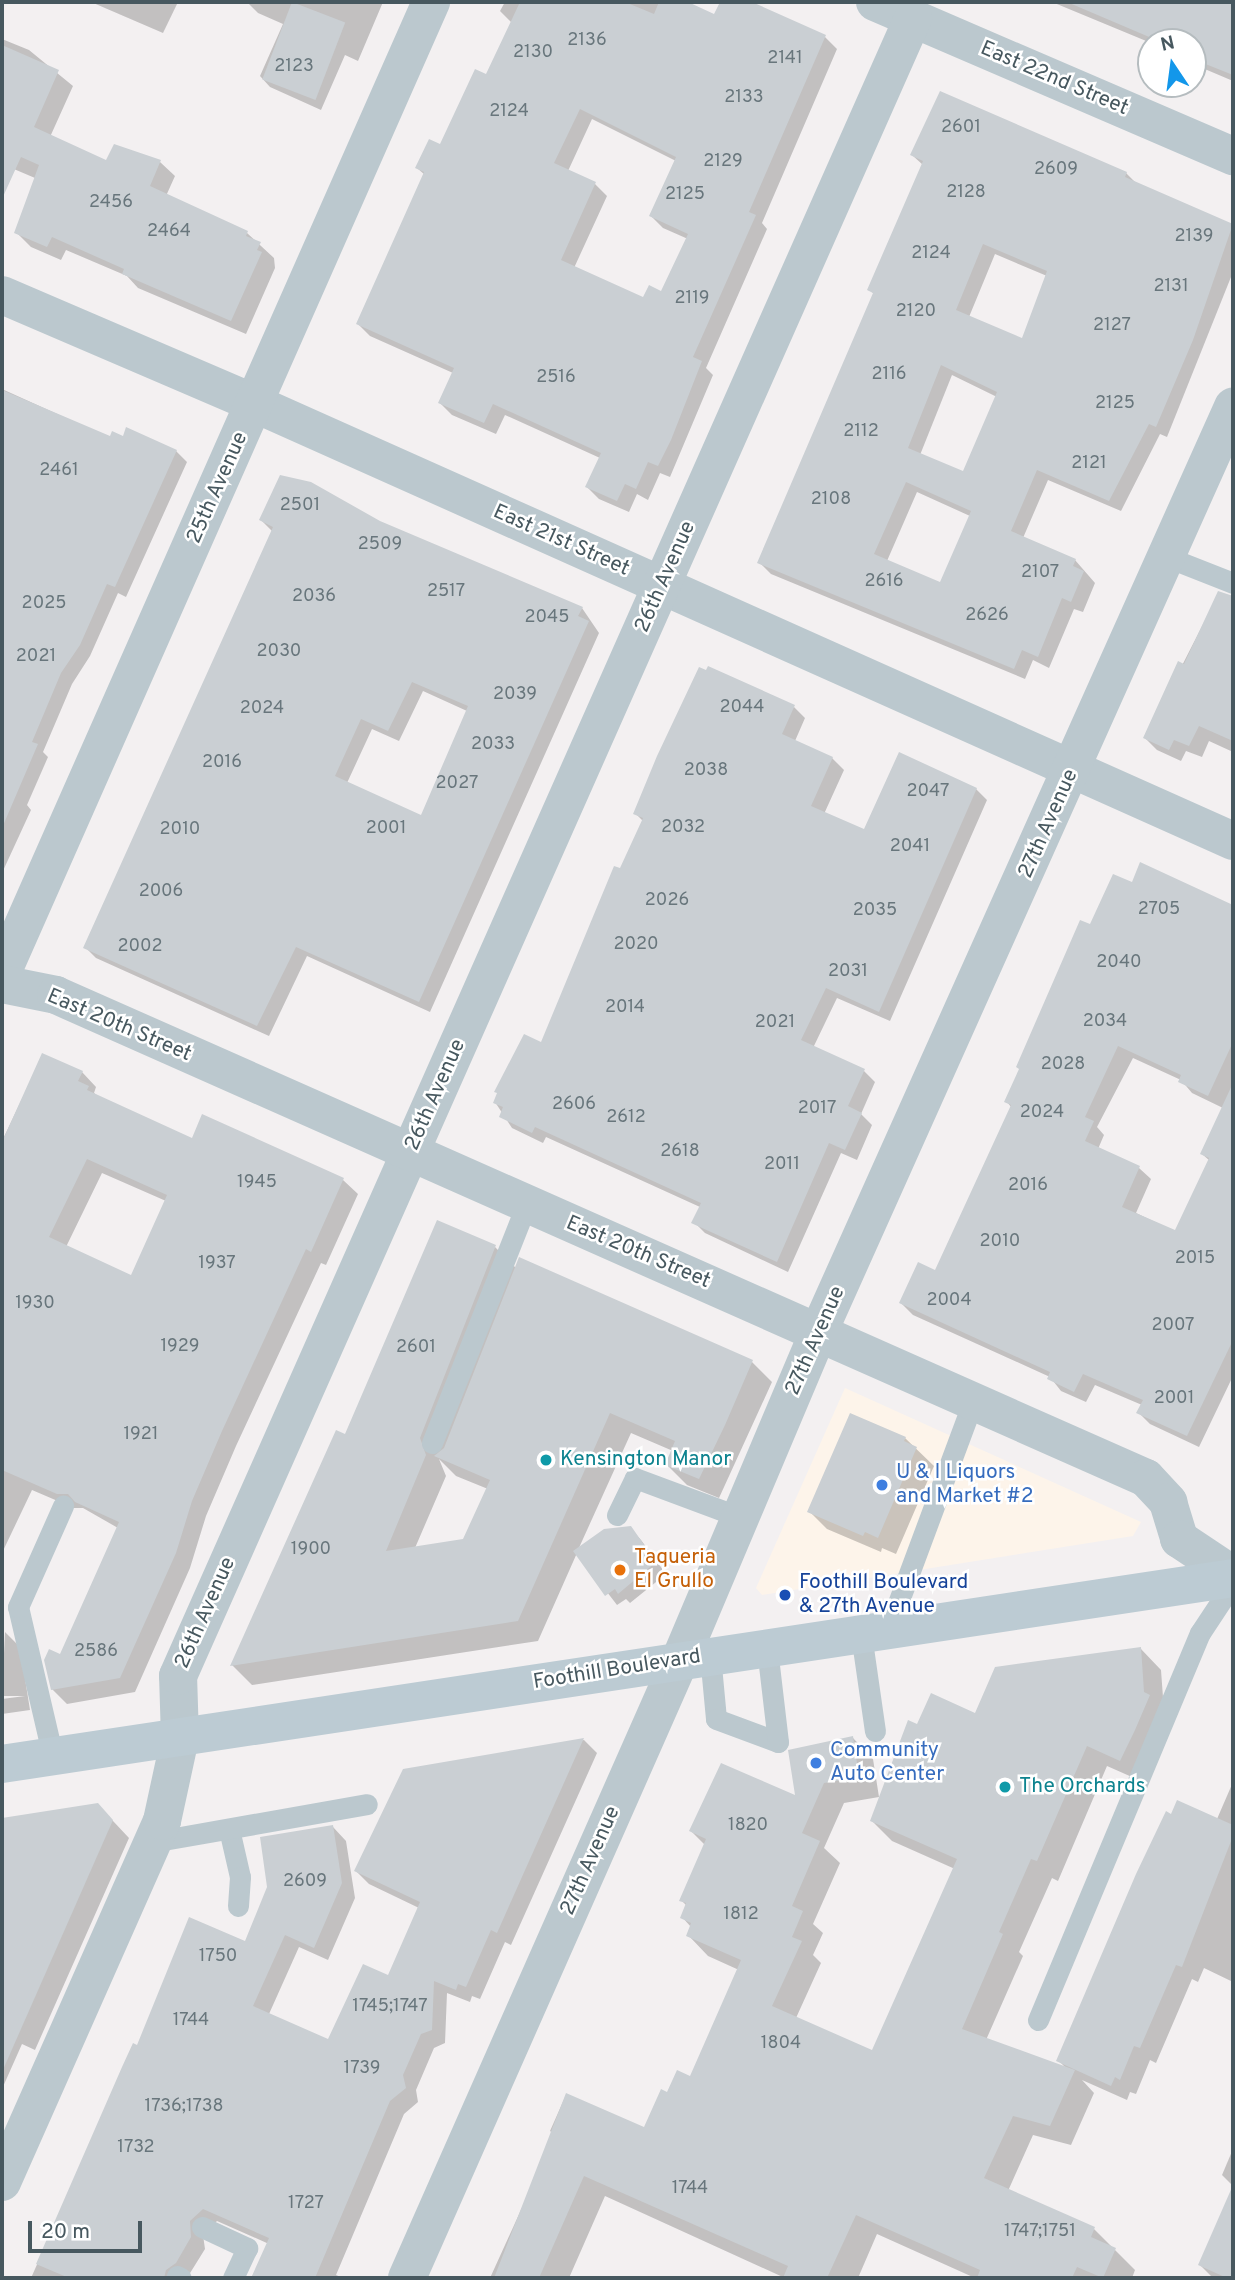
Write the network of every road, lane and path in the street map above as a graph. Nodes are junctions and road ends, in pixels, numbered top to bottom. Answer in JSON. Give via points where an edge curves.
{"nodes":[{"id":1,"x":431,"y":2,"type":"edge"},
{"id":2,"x":875,"y":2,"type":"edge"},
{"id":3,"x":913,"y":18,"type":"junction"},
{"id":4,"x":1233,"y":156,"type":"edge"},
{"id":5,"x":2,"y":295,"type":"edge"},
{"id":6,"x":256,"y":404,"type":"junction"},
{"id":7,"x":1233,"y":407,"type":"edge"},
{"id":8,"x":1167,"y":557,"type":"junction"},
{"id":9,"x":1233,"y":583,"type":"edge"},
{"id":10,"x":662,"y":587,"type":"junction"},
{"id":11,"x":1073,"y":772,"type":"junction"},
{"id":12,"x":1233,"y":842,"type":"edge"},
{"id":13,"x":2,"y":973,"type":"edge"},
{"id":14,"x":2,"y":984,"type":"edge"},
{"id":15,"x":410,"y":1154,"type":"junction"},
{"id":16,"x":527,"y":1205,"type":"junction"},
{"id":17,"x":818,"y":1331,"type":"junction"},
{"id":18,"x":973,"y":1401,"type":"junction"},
{"id":19,"x":432,"y":1443,"type":"dead end"},
{"id":20,"x":63,"y":1506,"type":"dead end"},
{"id":21,"x":617,"y":1515,"type":"dead end"},
{"id":22,"x":740,"y":1517,"type":"junction"},
{"id":23,"x":1233,"y":1579,"type":"edge"},
{"id":24,"x":874,"y":1632,"type":"junction"},
{"id":25,"x":767,"y":1648,"type":"junction"},
{"id":26,"x":695,"y":1658,"type":"junction"},
{"id":27,"x":875,"y":1731,"type":"dead end"},
{"id":28,"x":180,"y":1738,"type":"junction"},
{"id":29,"x":53,"y":1757,"type":"junction"},
{"id":30,"x":2,"y":1764,"type":"edge"},
{"id":31,"x":367,"y":1804,"type":"dead end"},
{"id":32,"x":229,"y":1829,"type":"junction"},
{"id":33,"x":152,"y":1842,"type":"junction"},
{"id":34,"x":238,"y":1906,"type":"dead end"},
{"id":35,"x":1038,"y":2020,"type":"dead end"},
{"id":36,"x":2,"y":2182,"type":"edge"},
{"id":37,"x":202,"y":2227,"type":"dead end"},
{"id":38,"x":233,"y":2278,"type":"edge"},
{"id":39,"x":407,"y":2278,"type":"edge"}],
"edges":[{"from":1,"to":6,"type":"street","name":"25th Avenue"},
{"from":2,"to":3,"type":"street","name":"East 22nd Street"},
{"from":3,"to":4,"type":"street","name":"East 22nd Street"},
{"from":3,"to":10,"type":"street","name":"26th Avenue"},
{"from":5,"to":6,"type":"street","name":"East 21st Street"},
{"from":6,"to":10,"type":"street","name":"East 21st Street"},
{"from":6,"to":13,"type":"street","name":"25th Avenue"},
{"from":7,"to":8,"type":"street","name":"27th Avenue"},
{"from":8,"to":9,"type":"lane"},
{"from":8,"to":11,"type":"street","name":"27th Avenue"},
{"from":10,"to":11,"type":"street","name":"East 21st Street"},
{"from":10,"to":15,"type":"street","name":"26th Avenue"},
{"from":11,"to":12,"type":"street","name":"East 21st Street"},
{"from":11,"to":17,"type":"street","name":"27th Avenue"},
{"from":14,"to":15,"type":"street","name":"East 20th Street","via":[[56,995]]},
{"from":15,"to":16,"type":"street","name":"East 20th Street"},
{"from":15,"to":28,"type":"street","name":"26th Avenue","via":[[178,1675]]},
{"from":16,"to":17,"type":"street","name":"East 20th Street"},
{"from":16,"to":19,"type":"lane"},
{"from":17,"to":18,"type":"street","name":"East 20th Street"},
{"from":17,"to":22,"type":"street","name":"27th Avenue"},
{"from":18,"to":23,"type":"street","name":"East 20th Street","via":[[1146,1479],[1168,1502],[1179,1539]]},
{"from":18,"to":24,"type":"lane"},
{"from":20,"to":29,"type":"lane","via":[[18,1607]]},
{"from":21,"to":22,"type":"lane","via":[[635,1478]]},
{"from":22,"to":26,"type":"street","name":"27th Avenue"},
{"from":23,"to":24,"type":"main road","name":"Foothill Boulevard"},
{"from":23,"to":35,"type":"lane","via":[[1200,1633]]},
{"from":24,"to":25,"type":"main road","name":"Foothill Boulevard"},
{"from":24,"to":27,"type":"lane"},
{"from":25,"to":26,"type":"main road","name":"Foothill Boulevard"},
{"from":25,"to":26,"type":"lane","via":[[778,1742],[716,1719]]},
{"from":26,"to":28,"type":"main road","name":"Foothill Boulevard"},
{"from":26,"to":39,"type":"street","name":"27th Avenue"},
{"from":28,"to":29,"type":"main road","name":"Foothill Boulevard"},
{"from":28,"to":33,"type":"street","name":"26th Avenue","via":[[162,1821]]},
{"from":29,"to":30,"type":"main road","name":"Foothill Boulevard"},
{"from":31,"to":32,"type":"lane"},
{"from":32,"to":33,"type":"lane"},
{"from":32,"to":34,"type":"lane","via":[[240,1877]]},
{"from":33,"to":36,"type":"street","name":"26th Avenue"},
{"from":37,"to":38,"type":"lane","via":[[247,2248]]}]}
